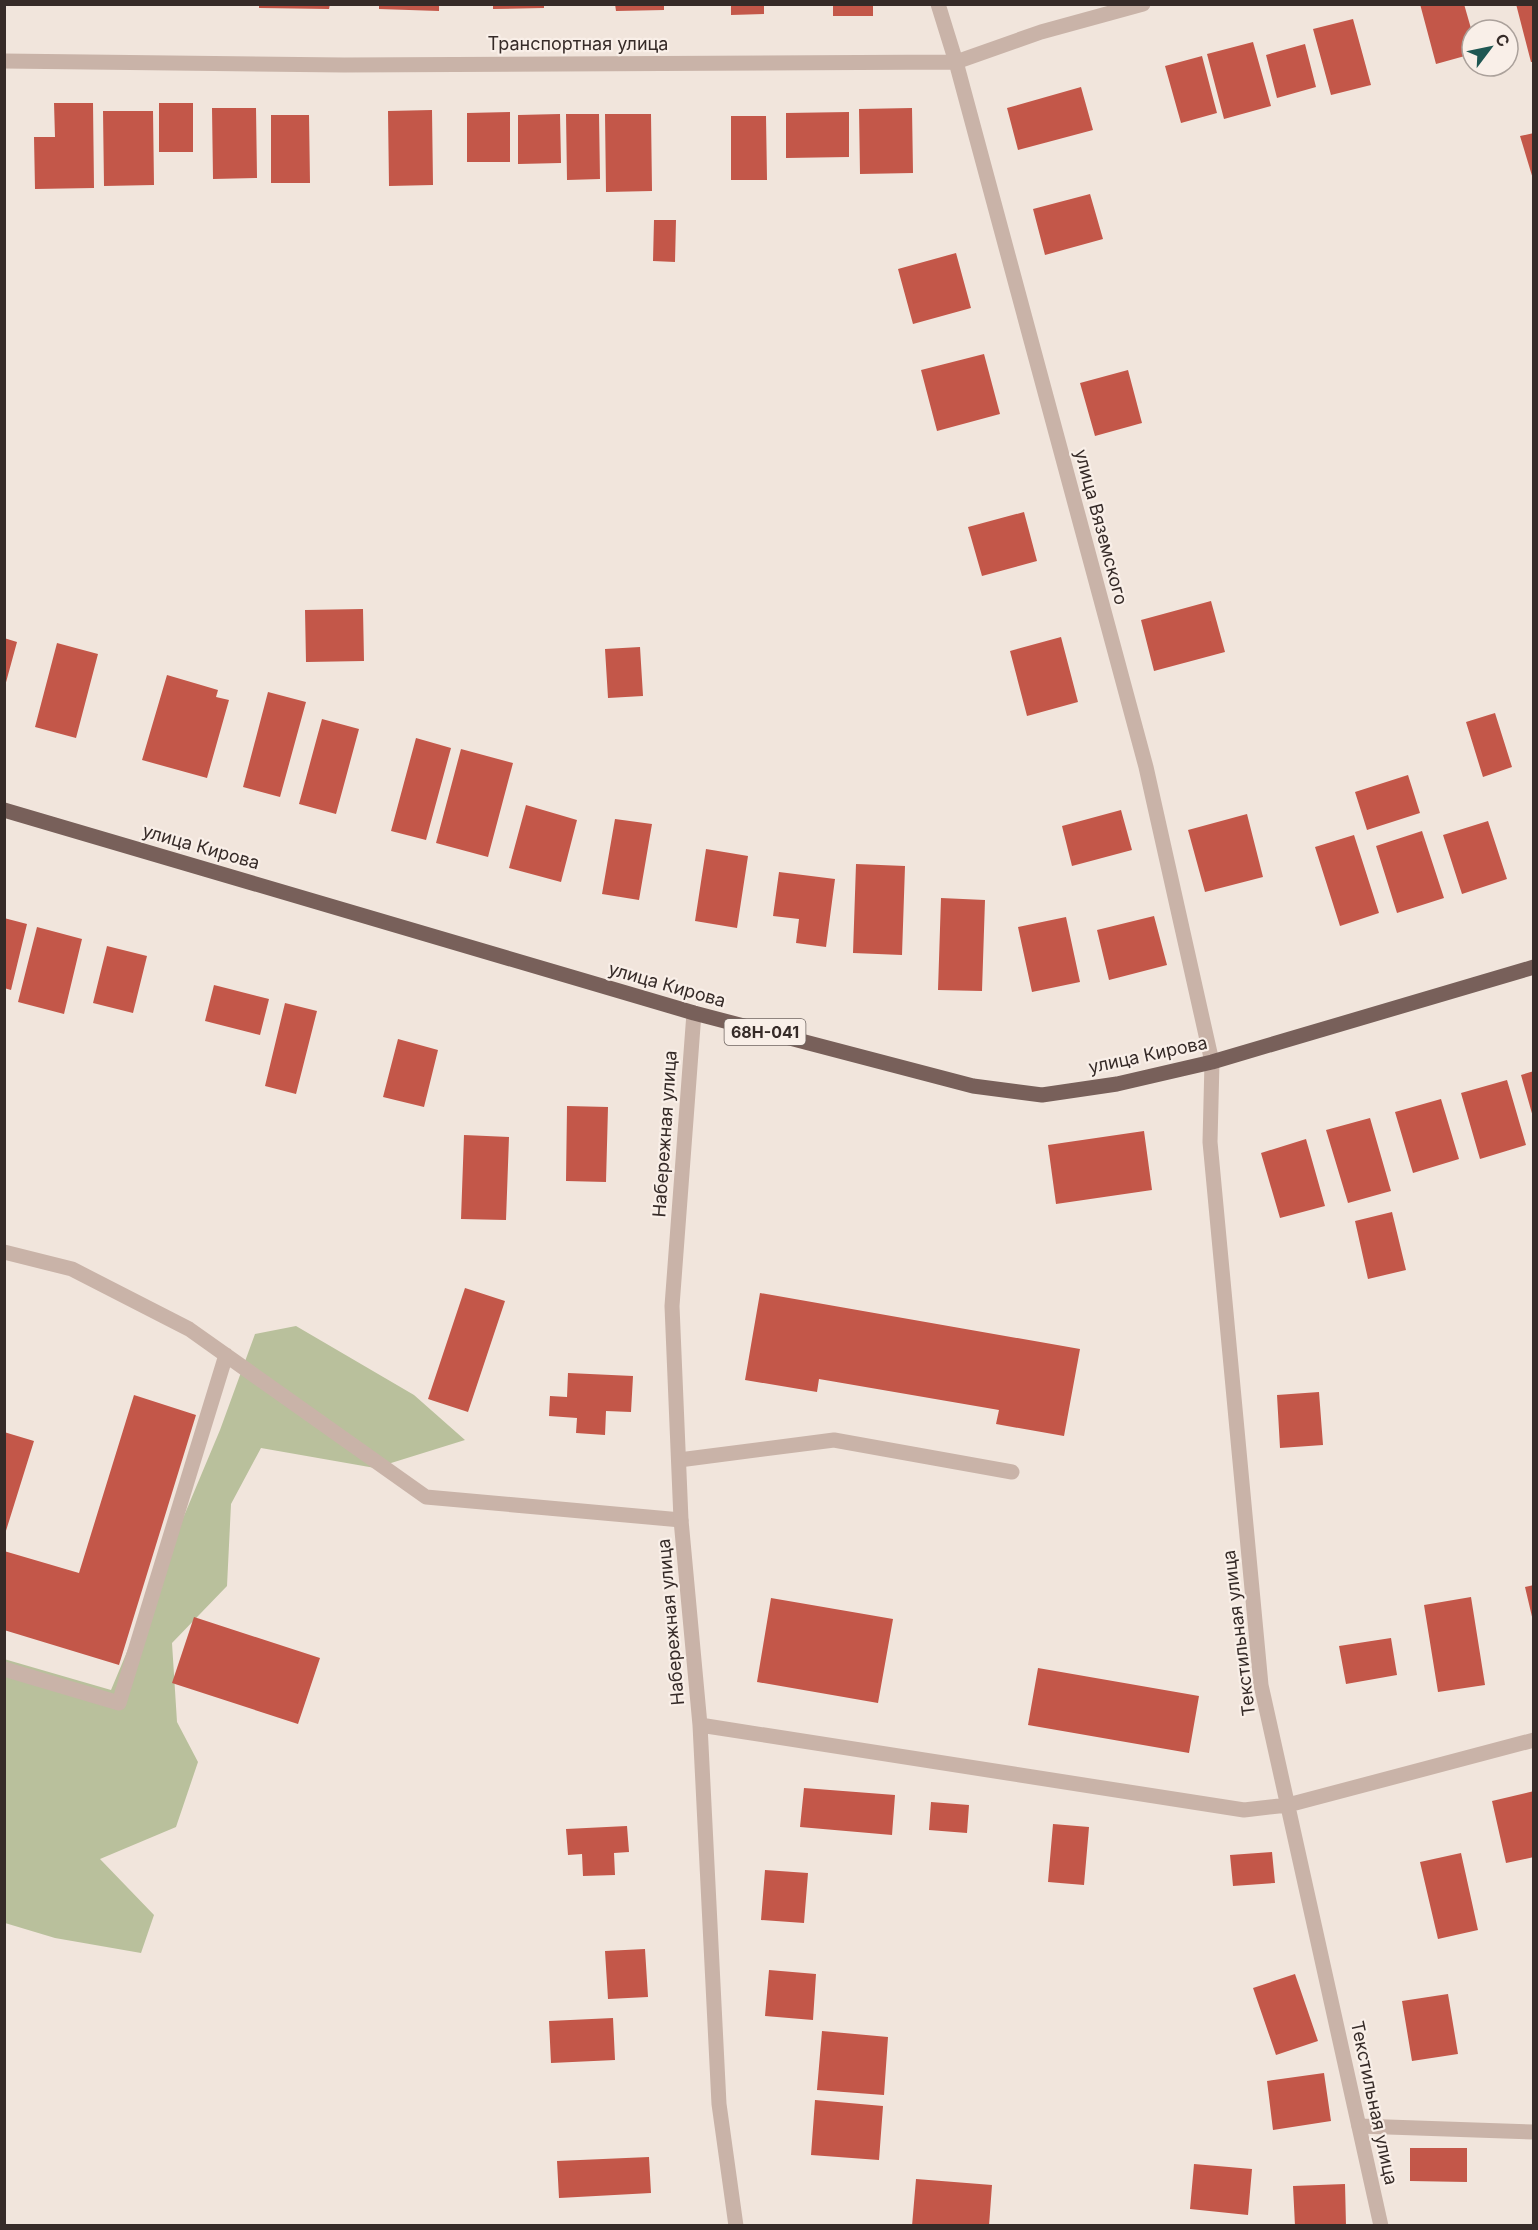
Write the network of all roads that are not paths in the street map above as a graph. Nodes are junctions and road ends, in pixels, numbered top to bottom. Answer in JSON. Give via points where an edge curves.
{"nodes":[{"id":1,"x":938,"y":4,"type":"edge"},
{"id":2,"x":1143,"y":4,"type":"edge"},
{"id":3,"x":4,"y":61,"type":"edge"},
{"id":4,"x":956,"y":62,"type":"junction"},
{"id":5,"x":4,"y":810,"type":"edge"},
{"id":6,"x":1533,"y":967,"type":"edge"},
{"id":7,"x":694,"y":1014,"type":"junction"},
{"id":8,"x":1212,"y":1062,"type":"junction"},
{"id":9,"x":4,"y":1252,"type":"edge"},
{"id":10,"x":226,"y":1355,"type":"junction"},
{"id":11,"x":679,"y":1460,"type":"junction"},
{"id":12,"x":1012,"y":1472,"type":"dead end"},
{"id":13,"x":681,"y":1521,"type":"junction"},
{"id":14,"x":4,"y":1669,"type":"edge"},
{"id":15,"x":700,"y":1725,"type":"junction"},
{"id":16,"x":1533,"y":1740,"type":"edge"},
{"id":17,"x":1288,"y":1805,"type":"junction"},
{"id":18,"x":1359,"y":2126,"type":"junction"},
{"id":19,"x":1533,"y":2132,"type":"edge"},
{"id":20,"x":736,"y":2226,"type":"edge"},
{"id":21,"x":1381,"y":2226,"type":"edge"}],
"edges":[{"from":1,"to":4,"type":"street","name":"улица Вяземского"},
{"from":2,"to":4,"type":"street","name":"Транспортная улица","via":[[1041,32]]},
{"from":3,"to":4,"type":"street","name":"Транспортная улица","via":[[344,65]]},
{"from":4,"to":8,"type":"street","name":"улица Вяземского","via":[[1146,767]]},
{"from":5,"to":7,"type":"main road","name":"улица Кирова","number":"68Н-041"},
{"from":6,"to":8,"type":"main road","name":"улица Кирова","number":"68Н-041"},
{"from":7,"to":8,"type":"main road","name":"улица Кирова","number":"68Н-041","via":[[973,1086],[1042,1095],[1117,1084]]},
{"from":7,"to":11,"type":"street","name":"Набережная улица","via":[[672,1306]]},
{"from":8,"to":17,"type":"street","name":"Текстильная улица","via":[[1210,1142],[1260,1673]]},
{"from":9,"to":10,"type":"street","via":[[72,1269],[189,1329]]},
{"from":10,"to":13,"type":"street","via":[[426,1497]]},
{"from":10,"to":14,"type":"street","via":[[119,1702]]},
{"from":11,"to":12,"type":"street","via":[[834,1440]]},
{"from":11,"to":13,"type":"street","name":"Набережная улица"},
{"from":13,"to":15,"type":"street","name":"Набережная улица"},
{"from":15,"to":17,"type":"street","via":[[1244,1810]]},
{"from":15,"to":20,"type":"street","name":"Набережная улица","via":[[719,2104]]},
{"from":16,"to":17,"type":"street"},
{"from":17,"to":18,"type":"street","name":"Текстильная улица"},
{"from":18,"to":19,"type":"street"},
{"from":18,"to":21,"type":"street","name":"Текстильная улица"}]}
